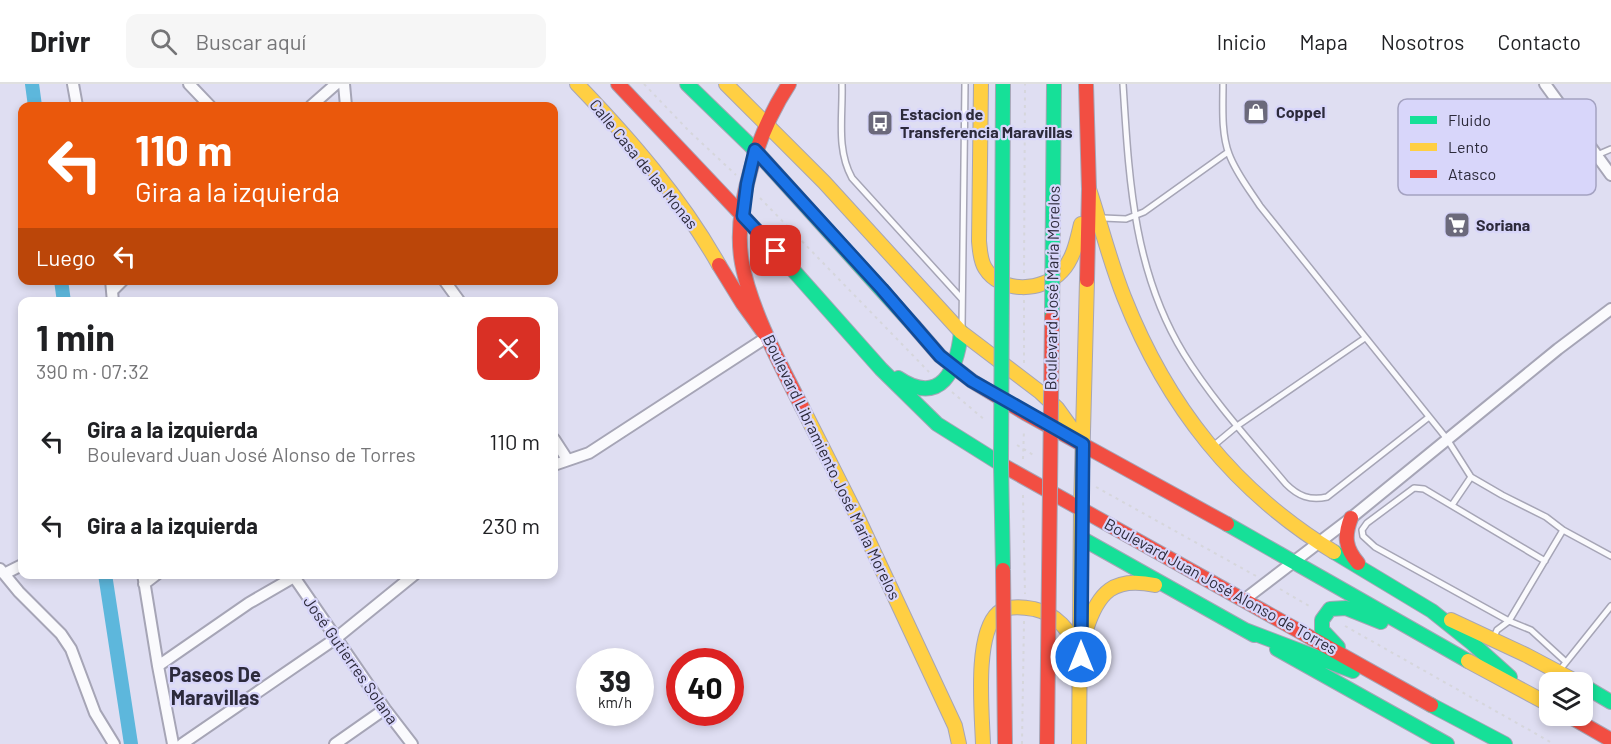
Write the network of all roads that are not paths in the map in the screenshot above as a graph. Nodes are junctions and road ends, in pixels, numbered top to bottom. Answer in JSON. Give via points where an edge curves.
{"nodes":[{"id":1,"x":73,"y":84,"type":"edge"},
{"id":2,"x":189,"y":84,"type":"edge"},
{"id":3,"x":336,"y":84,"type":"edge"},
{"id":4,"x":344,"y":84,"type":"edge"},
{"id":5,"x":577,"y":84,"type":"edge"},
{"id":6,"x":618,"y":84,"type":"edge"},
{"id":7,"x":687,"y":84,"type":"edge"},
{"id":8,"x":726,"y":84,"type":"edge"},
{"id":9,"x":789,"y":84,"type":"edge"},
{"id":10,"x":842,"y":84,"type":"edge"},
{"id":11,"x":965,"y":84,"type":"edge"},
{"id":12,"x":981,"y":84,"type":"edge"},
{"id":13,"x":1002,"y":84,"type":"edge"},
{"id":14,"x":1054,"y":84,"type":"edge"},
{"id":15,"x":1086,"y":84,"type":"edge"},
{"id":16,"x":1123,"y":84,"type":"edge"},
{"id":17,"x":1222,"y":84,"type":"edge"},
{"id":18,"x":1545,"y":84,"type":"edge"},
{"id":19,"x":1556,"y":99,"type":"edge"},
{"id":20,"x":76,"y":102,"type":"edge"},
{"id":21,"x":206,"y":102,"type":"edge"},
{"id":22,"x":316,"y":102,"type":"edge"},
{"id":23,"x":346,"y":102,"type":"edge"},
{"id":24,"x":766,"y":124,"type":"junction"},
{"id":25,"x":1611,"y":149,"type":"edge"},
{"id":26,"x":755,"y":150,"type":"junction"},
{"id":27,"x":1228,"y":153,"type":"junction"},
{"id":28,"x":1597,"y":155,"type":"joint"},
{"id":29,"x":1611,"y":175,"type":"edge"},
{"id":30,"x":1089,"y":189,"type":"junction"},
{"id":31,"x":743,"y":216,"type":"junction"},
{"id":32,"x":1134,"y":217,"type":"junction"},
{"id":33,"x":1099,"y":218,"type":"junction"},
{"id":34,"x":807,"y":285,"type":"junction"},
{"id":35,"x":963,"y":299,"type":"junction"},
{"id":36,"x":1611,"y":309,"type":"edge"},
{"id":37,"x":961,"y":332,"type":"junction"},
{"id":38,"x":767,"y":337,"type":"junction"},
{"id":39,"x":1365,"y":338,"type":"junction"},
{"id":40,"x":953,"y":368,"type":"junction"},
{"id":41,"x":1429,"y":417,"type":"junction"},
{"id":42,"x":1237,"y":426,"type":"junction"},
{"id":43,"x":1447,"y":439,"type":"junction"},
{"id":44,"x":1083,"y":444,"type":"junction"},
{"id":45,"x":558,"y":446,"type":"edge"},
{"id":46,"x":1211,"y":447,"type":"junction"},
{"id":47,"x":567,"y":459,"type":"junction"},
{"id":48,"x":558,"y":463,"type":"edge"},
{"id":49,"x":1471,"y":477,"type":"junction"},
{"id":50,"x":1452,"y":505,"type":"junction"},
{"id":51,"x":1081,"y":508,"type":"junction"},
{"id":52,"x":1350,"y":518,"type":"junction"},
{"id":53,"x":1563,"y":530,"type":"junction"},
{"id":54,"x":1081,"y":538,"type":"junction"},
{"id":55,"x":1318,"y":543,"type":"junction"},
{"id":56,"x":1611,"y":556,"type":"edge"},
{"id":57,"x":1293,"y":561,"type":"junction"},
{"id":58,"x":1545,"y":561,"type":"junction"},
{"id":59,"x":18,"y":566,"type":"edge"},
{"id":60,"x":2,"y":572,"type":"edge"},
{"id":61,"x":1365,"y":572,"type":"junction"},
{"id":62,"x":144,"y":579,"type":"edge"},
{"id":63,"x":288,"y":579,"type":"edge"},
{"id":64,"x":295,"y":579,"type":"edge"},
{"id":65,"x":409,"y":579,"type":"edge"},
{"id":66,"x":1175,"y":590,"type":"junction"},
{"id":67,"x":1245,"y":599,"type":"junction"},
{"id":68,"x":1611,"y":606,"type":"edge"},
{"id":69,"x":1432,"y":612,"type":"junction"},
{"id":70,"x":1509,"y":621,"type":"junction"},
{"id":71,"x":1245,"y":630,"type":"junction"},
{"id":72,"x":335,"y":639,"type":"junction"},
{"id":73,"x":1493,"y":639,"type":"junction"},
{"id":74,"x":1485,"y":653,"type":"junction"},
{"id":75,"x":1081,"y":657,"type":"junction"},
{"id":76,"x":1350,"y":659,"type":"junction"},
{"id":77,"x":158,"y":666,"type":"junction"},
{"id":78,"x":1562,"y":667,"type":"junction"},
{"id":79,"x":1486,"y":671,"type":"junction"},
{"id":80,"x":1567,"y":672,"type":"edge"},
{"id":81,"x":1402,"y":689,"type":"junction"},
{"id":82,"x":1524,"y":691,"type":"junction"},
{"id":83,"x":1593,"y":692,"type":"edge"},
{"id":84,"x":1539,"y":699,"type":"edge"},
{"id":85,"x":1611,"y":702,"type":"edge"},
{"id":86,"x":384,"y":709,"type":"junction"},
{"id":87,"x":1586,"y":726,"type":"edge"},
{"id":88,"x":1611,"y":740,"type":"edge"},
{"id":89,"x":114,"y":744,"type":"edge"},
{"id":90,"x":173,"y":744,"type":"edge"},
{"id":91,"x":182,"y":744,"type":"edge"},
{"id":92,"x":335,"y":744,"type":"edge"},
{"id":93,"x":412,"y":744,"type":"edge"},
{"id":94,"x":959,"y":744,"type":"edge"},
{"id":95,"x":983,"y":744,"type":"edge"},
{"id":96,"x":1005,"y":744,"type":"edge"},
{"id":97,"x":1047,"y":744,"type":"edge"},
{"id":98,"x":1079,"y":744,"type":"edge"},
{"id":99,"x":1447,"y":744,"type":"edge"},
{"id":100,"x":1505,"y":744,"type":"edge"}],
"edges":[{"from":1,"to":20,"type":"street"},
{"from":2,"to":21,"type":"street"},
{"from":3,"to":22,"type":"street"},
{"from":4,"to":23,"type":"street"},
{"from":5,"to":38,"type":"main road","name":"Calle Casa de las Monas","via":[[687,213],[742,305]]},
{"from":6,"to":31,"type":"main road","name":"Boulevard Juan José Alonso de Torres"},
{"from":7,"to":26,"type":"main road"},
{"from":8,"to":24,"type":"main road"},
{"from":9,"to":24,"type":"main road","name":"Boulevard Libramiento José María Morelos"},
{"from":10,"to":35,"type":"lane","via":[[841,142],[846,168]]},
{"from":11,"to":35,"type":"lane"},
{"from":12,"to":30,"type":"main road","via":[[980,256],[995,279],[1024,287],[1056,278],[1076,248]]},
{"from":13,"to":96,"type":"main road","bridge":true},
{"from":14,"to":97,"type":"main road","name":"Boulevard José María Morelos","bridge":true},
{"from":15,"to":30,"type":"main road"},
{"from":16,"to":32,"type":"lane"},
{"from":17,"to":27,"type":"lane"},
{"from":18,"to":19,"type":"street"},
{"from":24,"to":26,"type":"main road","name":"Boulevard Libramiento José María Morelos"},
{"from":24,"to":37,"type":"main road"},
{"from":25,"to":28,"type":"lane"},
{"from":26,"to":31,"type":"main road","name":"Boulevard Libramiento José María Morelos"},
{"from":26,"to":40,"type":"main road"},
{"from":27,"to":32,"type":"lane"},
{"from":27,"to":39,"type":"lane","via":[[1260,206]]},
{"from":28,"to":29,"type":"street"},
{"from":30,"to":33,"type":"main road"},
{"from":30,"to":44,"type":"main road"},
{"from":31,"to":34,"type":"main road","name":"Boulevard Juan José Alonso de Torres"},
{"from":31,"to":38,"type":"main road","name":"Boulevard Libramiento José María Morelos","via":[[742,261]]},
{"from":32,"to":33,"type":"lane"},
{"from":32,"to":42,"type":"lane","via":[[1151,282],[1167,322],[1201,379]]},
{"from":33,"to":46,"type":"main road","via":[[1140,335],[1179,406]]},
{"from":34,"to":40,"type":"main road","via":[[834,306],[906,384],[923,389],[940,382]]},
{"from":34,"to":51,"type":"main road","name":"Boulevard Juan José Alonso de Torres","via":[[881,369],[937,424],[994,461]]},
{"from":35,"to":37,"type":"lane"},
{"from":36,"to":43,"type":"street"},
{"from":37,"to":40,"type":"main road"},
{"from":37,"to":44,"type":"main road","via":[[1040,392]]},
{"from":38,"to":47,"type":"street","via":[[589,453]]},
{"from":38,"to":94,"type":"main road","name":"Boulevard Libramiento José María Morelos","via":[[857,516],[940,694]]},
{"from":39,"to":41,"type":"lane"},
{"from":39,"to":42,"type":"lane"},
{"from":40,"to":44,"type":"main road"},
{"from":41,"to":42,"type":"lane","via":[[1337,492],[1315,500],[1295,492]]},
{"from":41,"to":43,"type":"lane"},
{"from":42,"to":46,"type":"lane"},
{"from":43,"to":49,"type":"lane"},
{"from":43,"to":52,"type":"street"},
{"from":44,"to":51,"type":"main road"},
{"from":44,"to":57,"type":"main road"},
{"from":45,"to":47,"type":"street"},
{"from":46,"to":55,"type":"main road","via":[[1265,505]]},
{"from":47,"to":48,"type":"street"},
{"from":49,"to":50,"type":"lane"},
{"from":49,"to":53,"type":"lane"},
{"from":50,"to":58,"type":"lane"},
{"from":50,"to":70,"type":"lane","via":[[1424,489],[1414,488],[1367,523],[1363,536],[1375,547]]},
{"from":51,"to":54,"type":"main road"},
{"from":51,"to":67,"type":"main road","name":"Boulevard Juan José Alonso de Torres"},
{"from":52,"to":55,"type":"street"},
{"from":52,"to":61,"type":"main road","via":[[1346,545]]},
{"from":53,"to":56,"type":"lane"},
{"from":53,"to":58,"type":"lane"},
{"from":54,"to":66,"type":"main road"},
{"from":54,"to":75,"type":"main road"},
{"from":55,"to":57,"type":"street"},
{"from":55,"to":61,"type":"main road"},
{"from":57,"to":67,"type":"street"},
{"from":57,"to":79,"type":"main road"},
{"from":58,"to":70,"type":"lane"},
{"from":59,"to":60,"type":"street"},
{"from":60,"to":89,"type":"street","via":[[71,649],[99,722]]},
{"from":61,"to":69,"type":"main road"},
{"from":62,"to":77,"type":"street"},
{"from":63,"to":77,"type":"street"},
{"from":64,"to":72,"type":"street","name":"José Gutierres Solana"},
{"from":65,"to":72,"type":"street"},
{"from":66,"to":71,"type":"main road"},
{"from":66,"to":75,"type":"main road","via":[[1135,581],[1112,588],[1096,602]]},
{"from":67,"to":76,"type":"main road","name":"Boulevard Juan José Alonso de Torres"},
{"from":68,"to":78,"type":"lane"},
{"from":69,"to":73,"type":"main road"},
{"from":69,"to":74,"type":"main road"},
{"from":70,"to":73,"type":"lane"},
{"from":70,"to":78,"type":"lane","via":[[1531,630]]},
{"from":71,"to":81,"type":"main road"},
{"from":71,"to":99,"type":"main road"},
{"from":72,"to":86,"type":"street","name":"José Gutierres Solana"},
{"from":72,"to":91,"type":"street"},
{"from":73,"to":74,"type":"lane"},
{"from":73,"to":78,"type":"main road"},
{"from":74,"to":82,"type":"main road"},
{"from":75,"to":95,"type":"main road","via":[[1073,636],[1055,616],[1025,607],[998,612],[989,623],[983,652]]},
{"from":75,"to":98,"type":"main road"},
{"from":76,"to":79,"type":"main road","via":[[1322,630],[1324,614],[1330,609],[1356,611]]},
{"from":76,"to":81,"type":"main road","name":"Boulevard Juan José Alonso de Torres"},
{"from":77,"to":90,"type":"street"},
{"from":78,"to":80,"type":"main road"},
{"from":79,"to":82,"type":"main road"},
{"from":81,"to":100,"type":"main road","name":"Boulevard Juan José Alonso de Torres"},
{"from":82,"to":84,"type":"main road"},
{"from":83,"to":85,"type":"main road"},
{"from":86,"to":92,"type":"street"},
{"from":86,"to":93,"type":"street","name":"José Gutierres Solana"},
{"from":87,"to":88,"type":"main road"}]}
